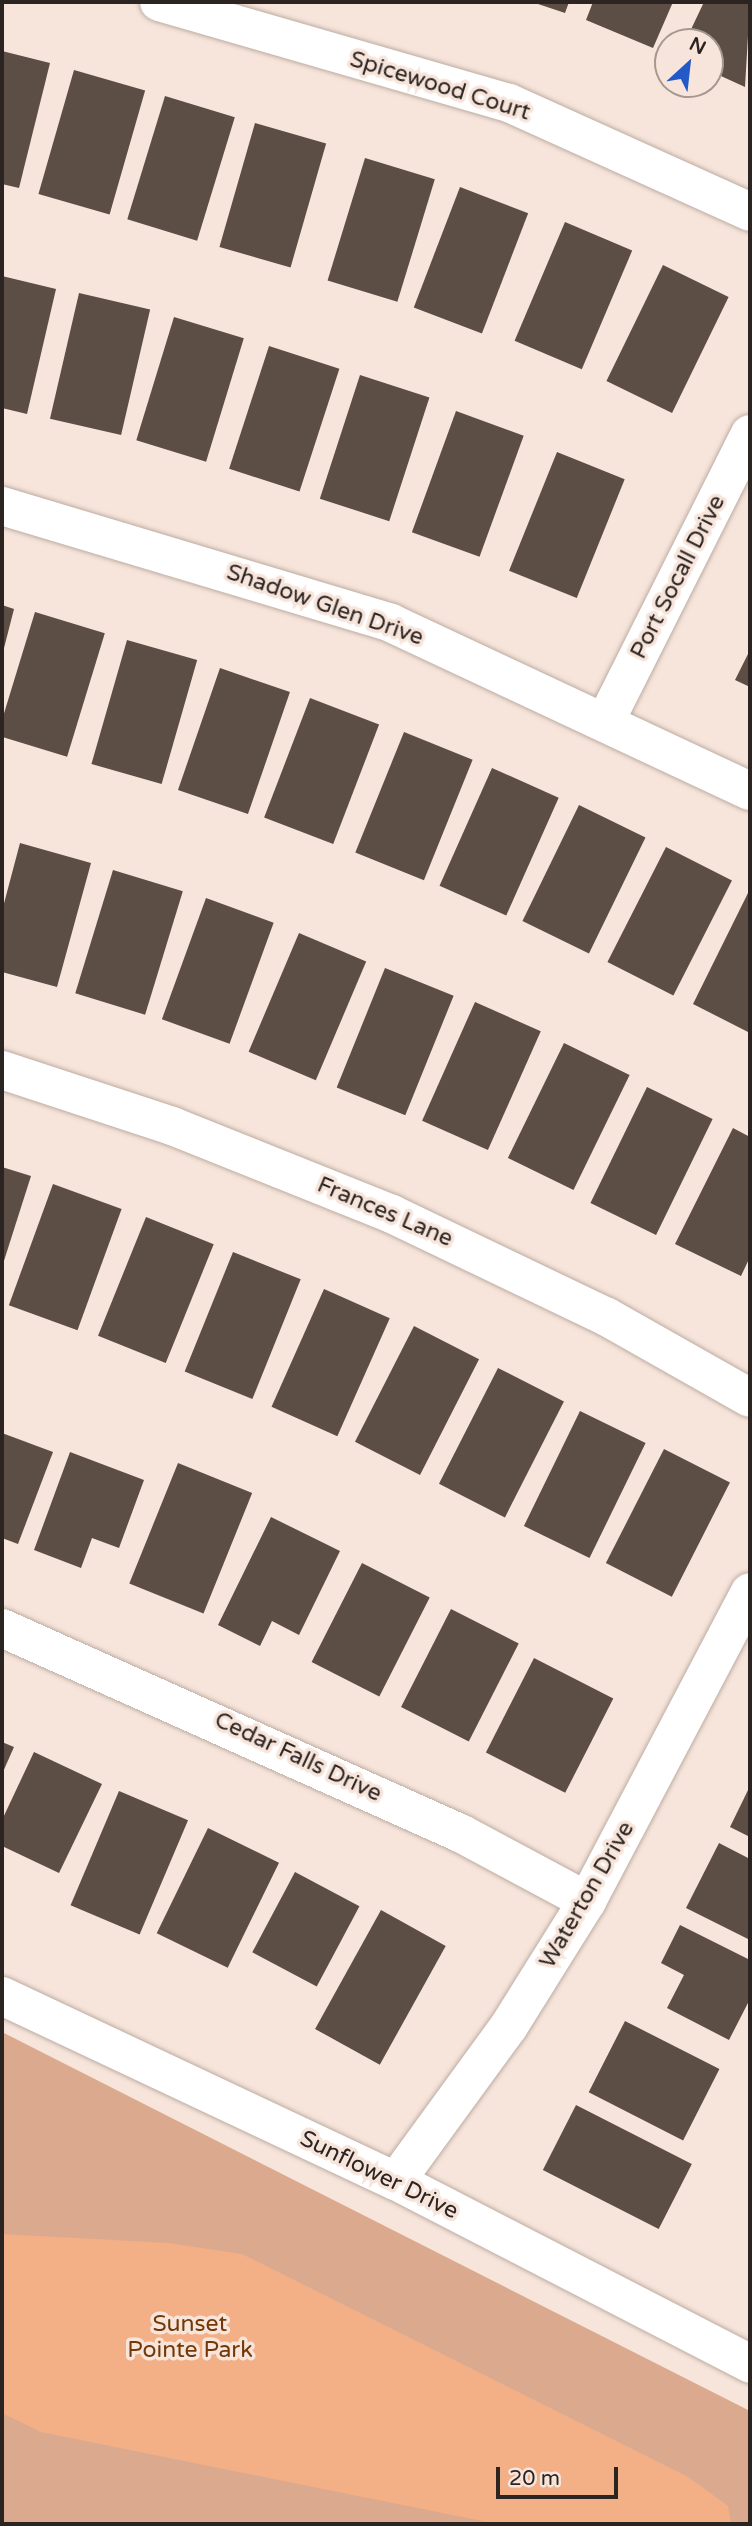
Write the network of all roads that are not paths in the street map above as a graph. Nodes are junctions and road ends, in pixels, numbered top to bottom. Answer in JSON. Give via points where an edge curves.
{"nodes":[{"id":1,"x":159,"y":2,"type":"edge"},
{"id":2,"x":750,"y":212,"type":"edge"},
{"id":3,"x":750,"y":434,"type":"edge"},
{"id":4,"x":2,"y":506,"type":"edge"},
{"id":5,"x":606,"y":720,"type":"junction"},
{"id":6,"x":750,"y":791,"type":"edge"},
{"id":7,"x":2,"y":1070,"type":"edge"},
{"id":8,"x":750,"y":1398,"type":"edge"},
{"id":9,"x":750,"y":1592,"type":"edge"},
{"id":10,"x":2,"y":1628,"type":"edge"},
{"id":11,"x":587,"y":1901,"type":"junction"},
{"id":12,"x":2,"y":1996,"type":"edge"},
{"id":13,"x":396,"y":2181,"type":"junction"},
{"id":14,"x":750,"y":2364,"type":"edge"}],
"edges":[{"from":1,"to":2,"type":"street","name":"Spicewood Court","via":[[509,103]]},
{"from":3,"to":5,"type":"street","name":"Port Socall Drive"},
{"from":4,"to":5,"type":"street","name":"Shadow Glen Drive","via":[[391,623]]},
{"from":5,"to":6,"type":"street","name":"Shadow Glen Drive"},
{"from":7,"to":8,"type":"street","name":"Frances Lane","via":[[172,1126],[392,1214],[607,1317]]},
{"from":9,"to":11,"type":"street","name":"Waterton Drive"},
{"from":10,"to":11,"type":"street","name":"Cedar Falls Drive","via":[[463,1833]]},
{"from":11,"to":13,"type":"street","name":"Waterton Drive","via":[[509,2026]]},
{"from":12,"to":13,"type":"street","name":"Sunflower Drive"},
{"from":13,"to":14,"type":"street","name":"Sunflower Drive"}]}
